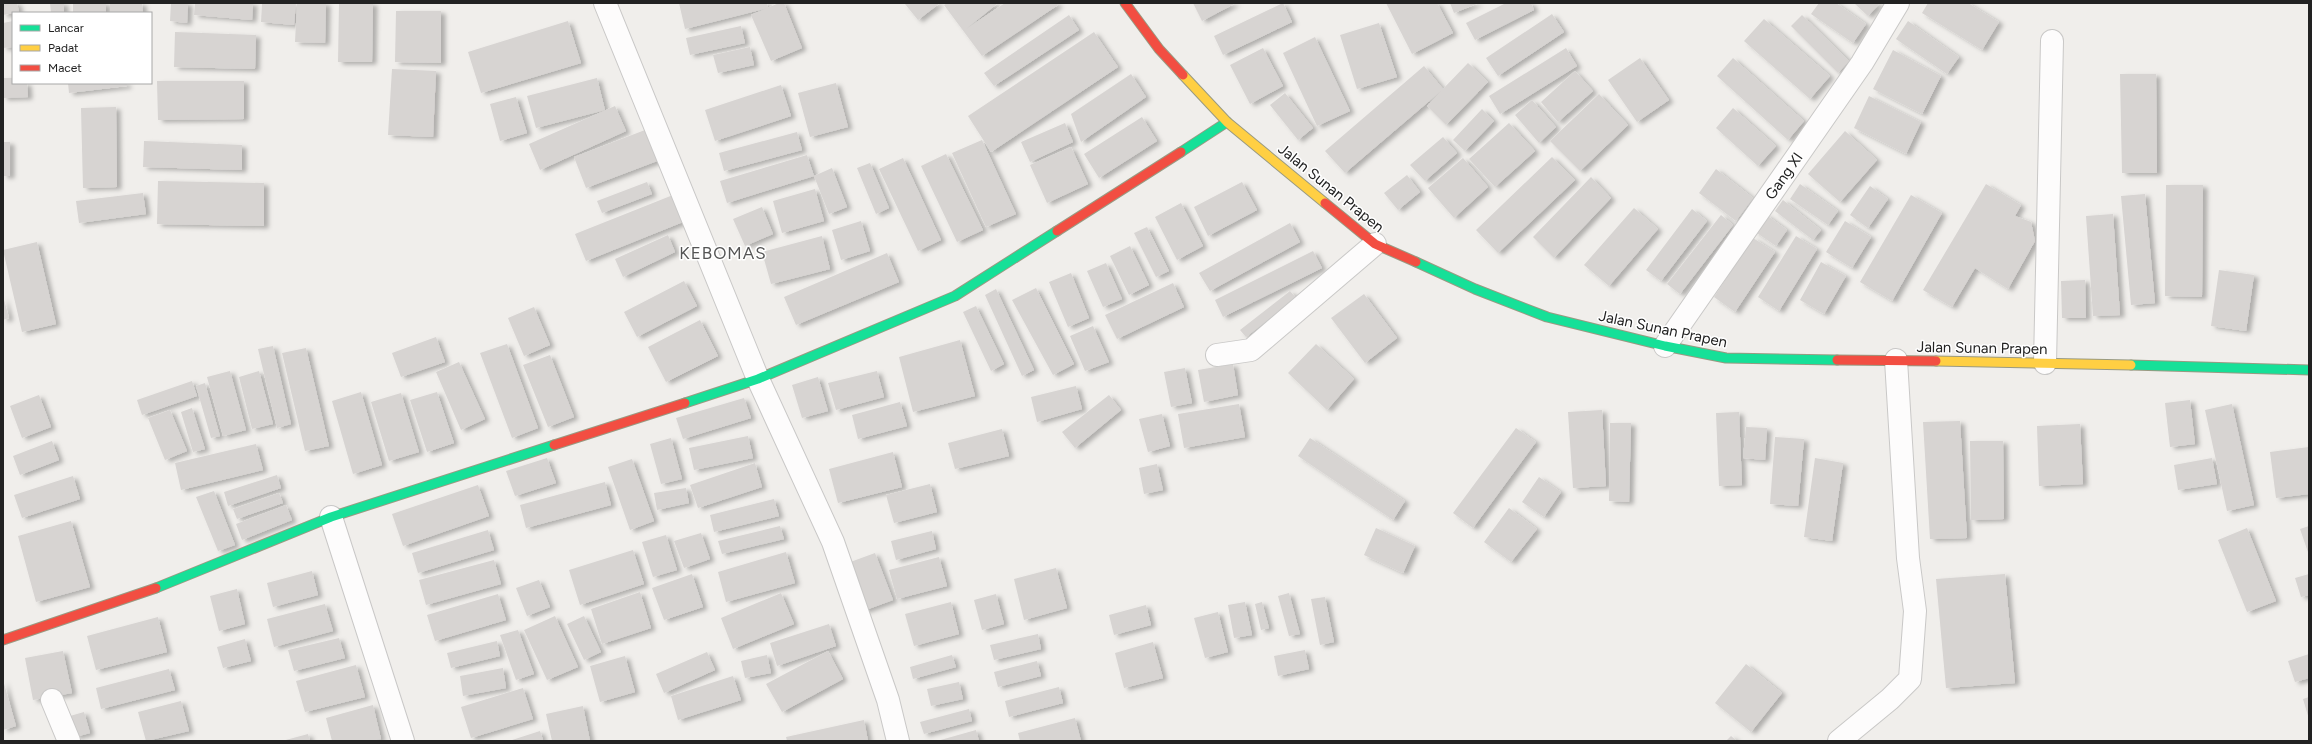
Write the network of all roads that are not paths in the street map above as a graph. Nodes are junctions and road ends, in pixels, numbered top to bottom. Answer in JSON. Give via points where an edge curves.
{"nodes":[{"id":1,"x":605,"y":3,"type":"edge"},
{"id":2,"x":1125,"y":3,"type":"edge"},
{"id":3,"x":1898,"y":3,"type":"edge"},
{"id":4,"x":2052,"y":41,"type":"dead end"},
{"id":5,"x":1226,"y":122,"type":"junction"},
{"id":6,"x":1375,"y":244,"type":"junction"},
{"id":7,"x":1665,"y":346,"type":"junction"},
{"id":8,"x":1217,"y":355,"type":"dead end"},
{"id":9,"x":1896,"y":360,"type":"junction"},
{"id":10,"x":2045,"y":363,"type":"junction"},
{"id":11,"x":2309,"y":370,"type":"edge"},
{"id":12,"x":758,"y":379,"type":"junction"},
{"id":13,"x":331,"y":517,"type":"junction"},
{"id":14,"x":3,"y":640,"type":"edge"},
{"id":15,"x":52,"y":700,"type":"dead end"},
{"id":16,"x":69,"y":741,"type":"edge"},
{"id":17,"x":404,"y":741,"type":"edge"},
{"id":18,"x":898,"y":741,"type":"edge"},
{"id":19,"x":1839,"y":741,"type":"edge"}],
"edges":[{"from":1,"to":12,"type":"street"},
{"from":2,"to":5,"type":"street","name":"Jalan Sunan Prapen","via":[[1159,49]]},
{"from":3,"to":7,"type":"street","name":"Gang XI","via":[[1862,63]]},
{"from":4,"to":10,"type":"street"},
{"from":5,"to":6,"type":"street","name":"Jalan Sunan Prapen"},
{"from":5,"to":12,"type":"street","via":[[955,296]]},
{"from":6,"to":7,"type":"street","name":"Jalan Sunan Prapen","via":[[1475,289],[1547,317]]},
{"from":6,"to":8,"type":"street","via":[[1251,350]]},
{"from":7,"to":9,"type":"street","name":"Jalan Sunan Prapen","via":[[1726,358]]},
{"from":9,"to":10,"type":"street","name":"Jalan Sunan Prapen"},
{"from":9,"to":19,"type":"street","via":[[1908,558],[1915,611],[1910,679]]},
{"from":10,"to":11,"type":"street","name":"Jalan Sunan Prapen"},
{"from":12,"to":13,"type":"street"},
{"from":12,"to":18,"type":"street","via":[[833,542],[888,700]]},
{"from":13,"to":14,"type":"street","via":[[169,584]]},
{"from":13,"to":17,"type":"street"},
{"from":15,"to":16,"type":"street"}]}
